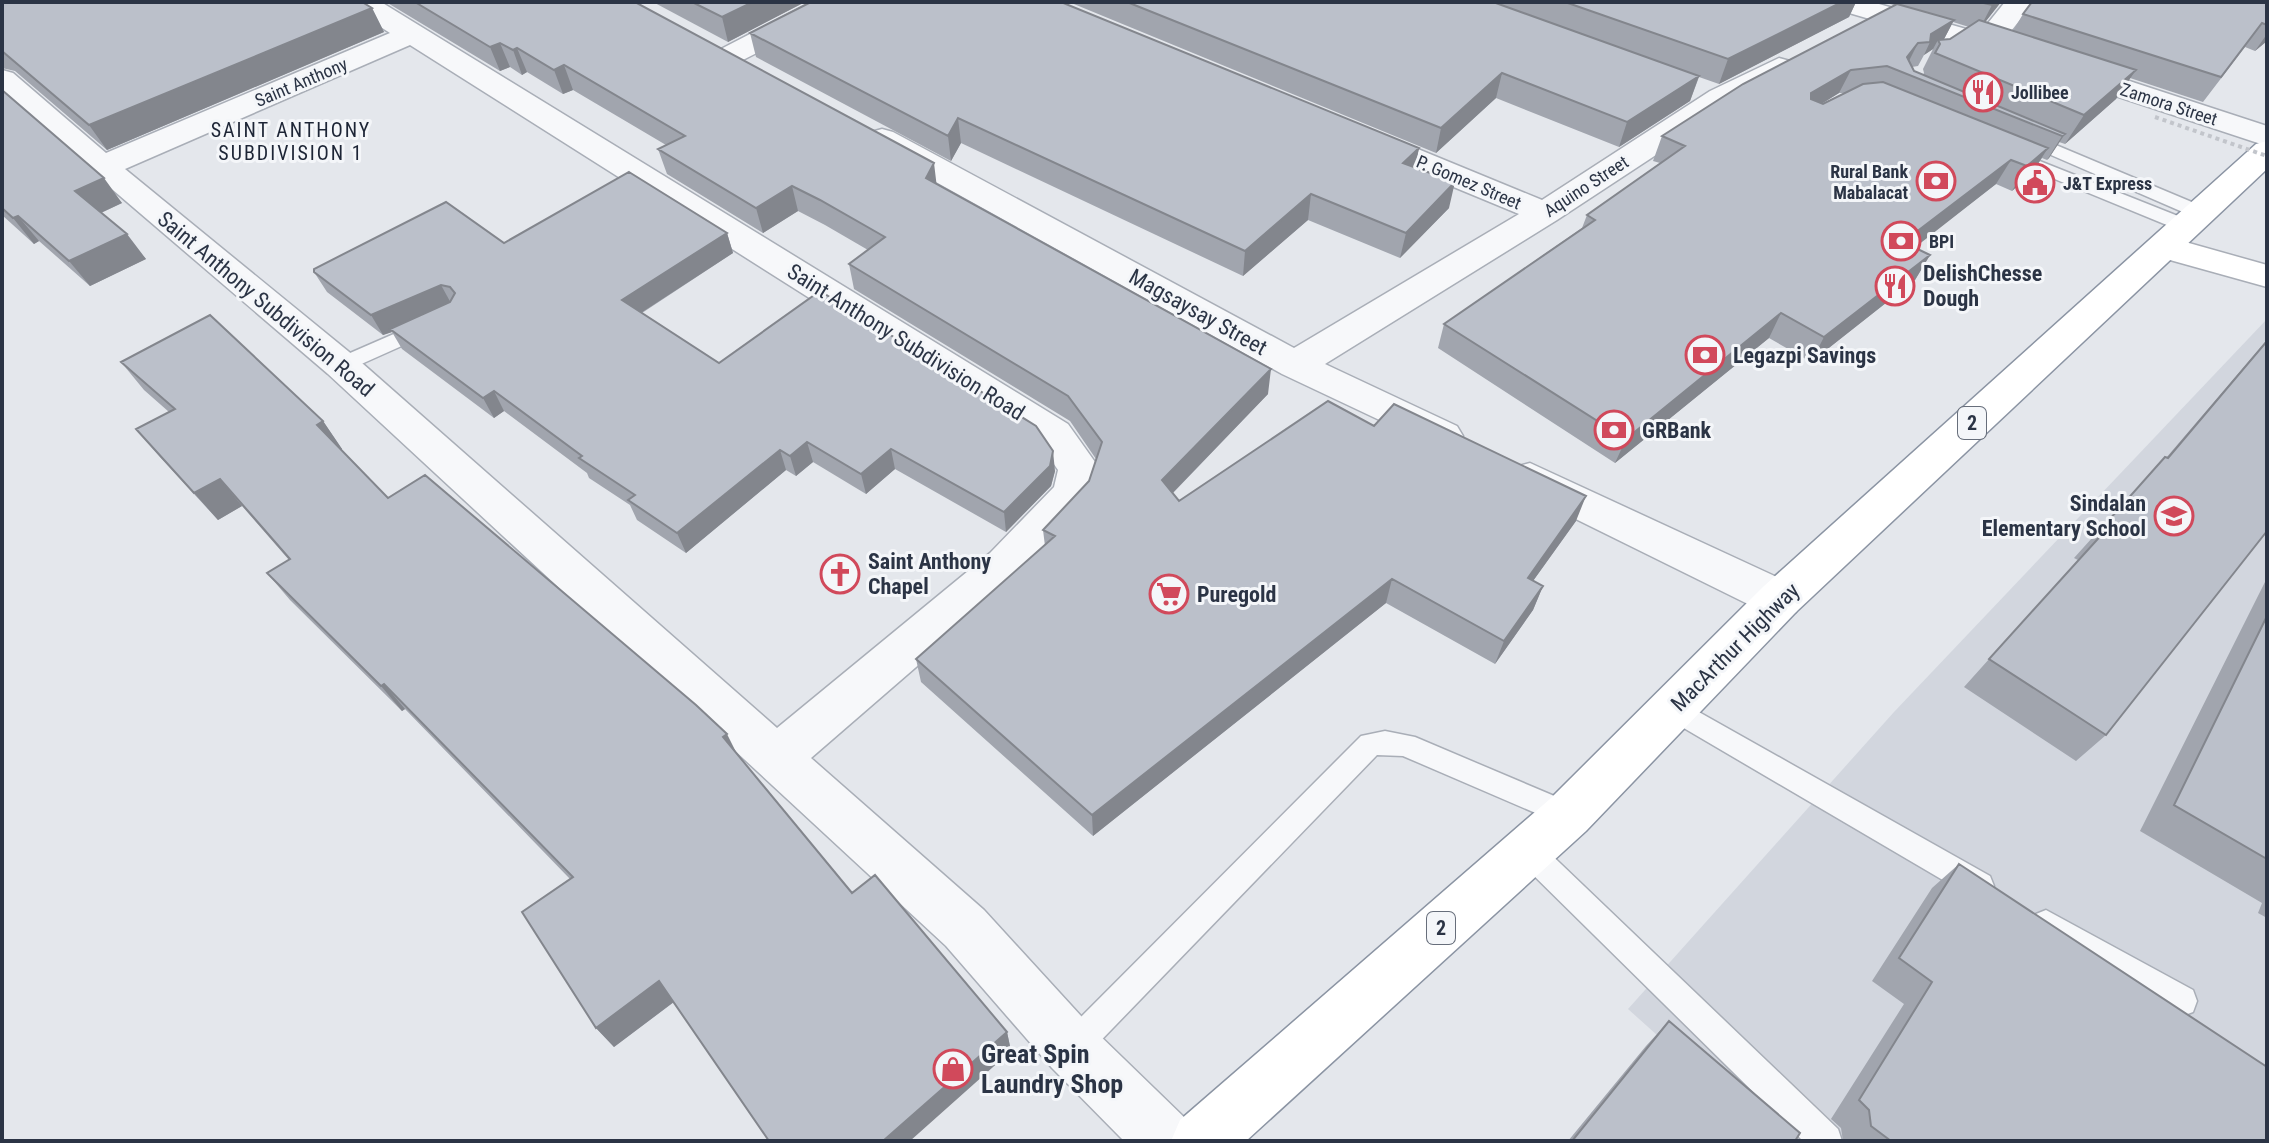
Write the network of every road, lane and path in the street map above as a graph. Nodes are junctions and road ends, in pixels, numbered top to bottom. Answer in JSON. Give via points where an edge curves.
{"nodes":[{"id":1,"x":361,"y":2,"type":"edge"},
{"id":2,"x":834,"y":2,"type":"edge"},
{"id":3,"x":1842,"y":2,"type":"edge"},
{"id":4,"x":2020,"y":2,"type":"edge"},
{"id":5,"x":1880,"y":15,"type":"junction"},
{"id":6,"x":411,"y":34,"type":"junction"},
{"id":7,"x":1840,"y":35,"type":"edge"},
{"id":8,"x":1967,"y":43,"type":"junction"},
{"id":9,"x":1801,"y":56,"type":"edge"},
{"id":10,"x":2,"y":79,"type":"edge"},
{"id":11,"x":771,"y":79,"type":"edge"},
{"id":12,"x":2155,"y":117,"type":"dead end"},
{"id":13,"x":853,"y":124,"type":"edge"},
{"id":14,"x":1342,"y":129,"type":"edge"},
{"id":15,"x":2014,"y":133,"type":"edge"},
{"id":16,"x":2267,"y":136,"type":"edge"},
{"id":17,"x":1987,"y":145,"type":"edge"},
{"id":18,"x":2267,"y":154,"type":"edge"},
{"id":19,"x":102,"y":167,"type":"junction"},
{"id":20,"x":1545,"y":213,"type":"junction"},
{"id":21,"x":2182,"y":230,"type":"junction"},
{"id":22,"x":2267,"y":256,"type":"edge"},
{"id":23,"x":2267,"y":276,"type":"edge"},
{"id":24,"x":439,"y":321,"type":"edge"},
{"id":25,"x":341,"y":365,"type":"junction"},
{"id":26,"x":1295,"y":365,"type":"junction"},
{"id":27,"x":1780,"y":599,"type":"junction"},
{"id":28,"x":1674,"y":709,"type":"junction"},
{"id":29,"x":775,"y":759,"type":"junction"},
{"id":30,"x":1568,"y":815,"type":"junction"},
{"id":31,"x":1528,"y":851,"type":"junction"},
{"id":32,"x":2182,"y":1001,"type":"dead end"},
{"id":33,"x":1072,"y":1048,"type":"junction"},
{"id":34,"x":1166,"y":1141,"type":"edge"},
{"id":35,"x":1201,"y":1141,"type":"edge"},
{"id":36,"x":1826,"y":1141,"type":"edge"}],
"edges":[{"from":1,"to":6,"type":"street","name":"Saint Anthony Subdivision Road"},
{"from":2,"to":11,"type":"street","via":[[716,49]]},
{"from":3,"to":5,"type":"street","name":"Zamora Street"},
{"from":4,"to":8,"type":"street"},
{"from":5,"to":7,"type":"street"},
{"from":5,"to":8,"type":"street","name":"Zamora Street"},
{"from":6,"to":19,"type":"street","name":"Saint Anthony"},
{"from":6,"to":29,"type":"street","name":"Saint Anthony Subdivision Road","via":[[1054,434],[1079,469],[1073,493],[1005,565]]},
{"from":8,"to":16,"type":"street","name":"Zamora Street"},
{"from":9,"to":20,"type":"street","name":"Aquino Street","via":[[1706,92]]},
{"from":10,"to":19,"type":"street","name":"Saint Anthony Subdivision Road"},
{"from":12,"to":18,"type":"path","bridge":true},
{"from":13,"to":26,"type":"street","name":"Magsaysay Street"},
{"from":14,"to":20,"type":"street","name":"P. Gomez Street"},
{"from":15,"to":21,"type":"lane"},
{"from":17,"to":21,"type":"lane"},
{"from":18,"to":21,"type":"main road","name":"MacArthur Highway","number":"2"},
{"from":19,"to":25,"type":"street","name":"Saint Anthony Subdivision Road"},
{"from":20,"to":26,"type":"street","name":"Aquino Street"},
{"from":21,"to":22,"type":"main road"},
{"from":21,"to":23,"type":"main road"},
{"from":21,"to":27,"type":"main road","name":"MacArthur Highway","number":"2"},
{"from":24,"to":25,"type":"lane"},
{"from":25,"to":29,"type":"street","name":"Saint Anthony Subdivision Road"},
{"from":26,"to":27,"type":"street","name":"Magsaysay Street"},
{"from":27,"to":28,"type":"main road","name":"MacArthur Highway","number":"2"},
{"from":28,"to":30,"type":"main road","name":"MacArthur Highway","number":"2"},
{"from":28,"to":32,"type":"lane"},
{"from":29,"to":33,"type":"street","name":"Saint Anthony Subdivision Road","via":[[965,928]]},
{"from":30,"to":31,"type":"main road","name":"MacArthur Highway","number":"2"},
{"from":30,"to":33,"type":"lane","via":[[1406,745],[1370,744]]},
{"from":31,"to":35,"type":"main road","name":"MacArthur Highway","number":"2"},
{"from":31,"to":36,"type":"lane"},
{"from":33,"to":34,"type":"street","name":"Saint Anthony Subdivision Road"}]}
